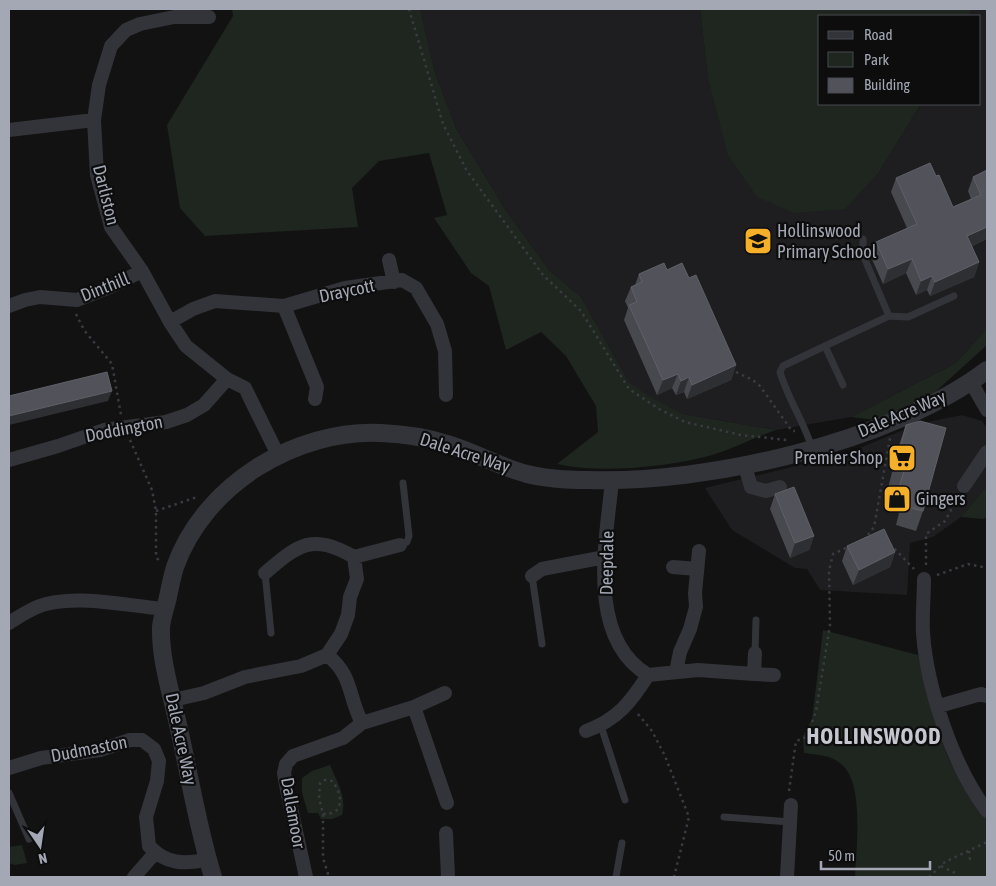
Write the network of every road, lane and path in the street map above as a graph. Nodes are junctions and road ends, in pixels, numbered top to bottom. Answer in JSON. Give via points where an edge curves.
{"nodes":[{"id":1,"x":409,"y":9,"type":"edge"},
{"id":2,"x":209,"y":17,"type":"dead end"},
{"id":3,"x":94,"y":120,"type":"junction"},
{"id":4,"x":9,"y":130,"type":"edge"},
{"id":5,"x":863,"y":239,"type":"dead end"},
{"id":6,"x":389,"y":260,"type":"dead end"},
{"id":7,"x":142,"y":271,"type":"junction"},
{"id":8,"x":394,"y":282,"type":"junction"},
{"id":9,"x":954,"y":296,"type":"dead end"},
{"id":10,"x":77,"y":300,"type":"junction"},
{"id":11,"x":9,"y":306,"type":"edge"},
{"id":12,"x":284,"y":306,"type":"junction"},
{"id":13,"x":889,"y":316,"type":"junction"},
{"id":14,"x":170,"y":322,"type":"junction"},
{"id":15,"x":825,"y":346,"type":"junction"},
{"id":16,"x":987,"y":370,"type":"edge"},
{"id":17,"x":736,"y":372,"type":"edge"},
{"id":18,"x":227,"y":379,"type":"junction"},
{"id":19,"x":971,"y":382,"type":"junction"},
{"id":20,"x":843,"y":385,"type":"dead end"},
{"id":21,"x":446,"y":395,"type":"dead end"},
{"id":22,"x":315,"y":398,"type":"dead end"},
{"id":23,"x":987,"y":410,"type":"edge"},
{"id":24,"x":888,"y":423,"type":"junction"},
{"id":25,"x":123,"y":428,"type":"junction"},
{"id":26,"x":806,"y":430,"type":"junction"},
{"id":27,"x":807,"y":450,"type":"junction"},
{"id":28,"x":987,"y":452,"type":"edge"},
{"id":29,"x":278,"y":455,"type":"junction"},
{"id":30,"x":9,"y":460,"type":"edge"},
{"id":31,"x":745,"y":466,"type":"junction"},
{"id":32,"x":612,"y":481,"type":"junction"},
{"id":33,"x":403,"y":483,"type":"dead end"},
{"id":34,"x":964,"y":486,"type":"joint"},
{"id":35,"x":780,"y":487,"type":"dead end"},
{"id":36,"x":200,"y":496,"type":"dead end"},
{"id":37,"x":156,"y":511,"type":"junction"},
{"id":38,"x":874,"y":527,"type":"junction"},
{"id":39,"x":880,"y":534,"type":"edge"},
{"id":40,"x":886,"y":540,"type":"edge"},
{"id":41,"x":858,"y":542,"type":"edge"},
{"id":42,"x":400,"y":545,"type":"joint"},
{"id":43,"x":852,"y":545,"type":"edge"},
{"id":44,"x":699,"y":551,"type":"dead end"},
{"id":45,"x":354,"y":557,"type":"junction"},
{"id":46,"x":605,"y":557,"type":"junction"},
{"id":47,"x":673,"y":567,"type":"dead end"},
{"id":48,"x":987,"y":568,"type":"edge"},
{"id":49,"x":697,"y":569,"type":"junction"},
{"id":50,"x":265,"y":572,"type":"joint"},
{"id":51,"x":532,"y":576,"type":"joint"},
{"id":52,"x":172,"y":578,"type":"junction"},
{"id":53,"x":924,"y":579,"type":"junction"},
{"id":54,"x":165,"y":609,"type":"junction"},
{"id":55,"x":756,"y":620,"type":"dead end"},
{"id":56,"x":9,"y":623,"type":"edge"},
{"id":57,"x":271,"y":633,"type":"dead end"},
{"id":58,"x":542,"y":644,"type":"dead end"},
{"id":59,"x":755,"y":653,"type":"joint"},
{"id":60,"x":327,"y":655,"type":"junction"},
{"id":61,"x":676,"y":672,"type":"junction"},
{"id":62,"x":754,"y":674,"type":"junction"},
{"id":63,"x":648,"y":675,"type":"junction"},
{"id":64,"x":774,"y":675,"type":"dead end"},
{"id":65,"x":445,"y":693,"type":"dead end"},
{"id":66,"x":987,"y":696,"type":"edge"},
{"id":67,"x":173,"y":700,"type":"junction"},
{"id":68,"x":629,"y":704,"type":"junction"},
{"id":69,"x":939,"y":706,"type":"junction"},
{"id":70,"x":414,"y":707,"type":"junction"},
{"id":71,"x":362,"y":723,"type":"junction"},
{"id":72,"x":601,"y":726,"type":"junction"},
{"id":73,"x":586,"y":731,"type":"dead end"},
{"id":74,"x":9,"y":768,"type":"edge"},
{"id":75,"x":9,"y":793,"type":"edge"},
{"id":76,"x":624,"y":800,"type":"dead end"},
{"id":77,"x":447,"y":804,"type":"dead end"},
{"id":78,"x":791,"y":805,"type":"joint"},
{"id":79,"x":987,"y":811,"type":"edge"},
{"id":80,"x":324,"y":814,"type":"junction"},
{"id":81,"x":724,"y":817,"type":"dead end"},
{"id":82,"x":790,"y":822,"type":"junction"},
{"id":83,"x":446,"y":833,"type":"dead end"},
{"id":84,"x":29,"y":839,"type":"dead end"},
{"id":85,"x":987,"y":842,"type":"edge"},
{"id":86,"x":622,"y":843,"type":"dead end"},
{"id":87,"x":969,"y":851,"type":"junction"},
{"id":88,"x":154,"y":853,"type":"junction"},
{"id":89,"x":208,"y":859,"type":"junction"},
{"id":90,"x":970,"y":860,"type":"dead end"},
{"id":91,"x":940,"y":866,"type":"junction"},
{"id":92,"x":955,"y":872,"type":"dead end"},
{"id":93,"x":134,"y":877,"type":"edge"},
{"id":94,"x":213,"y":877,"type":"edge"},
{"id":95,"x":306,"y":877,"type":"edge"},
{"id":96,"x":330,"y":877,"type":"edge"},
{"id":97,"x":448,"y":877,"type":"edge"},
{"id":98,"x":616,"y":877,"type":"edge"},
{"id":99,"x":674,"y":877,"type":"edge"},
{"id":100,"x":787,"y":877,"type":"edge"},
{"id":101,"x":929,"y":877,"type":"edge"}],
"edges":[{"from":1,"to":27,"type":"path","via":[[443,124],[467,171],[543,275],[581,310],[629,389],[659,410],[685,422],[741,435],[784,438]]},
{"from":2,"to":3,"type":"street","name":"Darliston","via":[[174,17],[126,30],[111,46],[98,85]]},
{"from":3,"to":4,"type":"street"},
{"from":3,"to":7,"type":"street","name":"Darliston","via":[[97,175],[111,227]]},
{"from":5,"to":13,"type":"lane","via":[[863,255]]},
{"from":6,"to":8,"type":"street"},
{"from":7,"to":10,"type":"street","name":"Dinthill"},
{"from":7,"to":14,"type":"street","name":"Darliston"},
{"from":8,"to":12,"type":"street","name":"Draycott","via":[[345,288]]},
{"from":8,"to":21,"type":"street","name":"Draycott","via":[[402,280],[416,288],[437,324],[445,351]]},
{"from":9,"to":13,"type":"lane","via":[[908,317]]},
{"from":10,"to":11,"type":"street","name":"Dinthill","via":[[40,298]]},
{"from":10,"to":25,"type":"path","via":[[76,316],[112,364]]},
{"from":12,"to":14,"type":"street","name":"Draycott","via":[[214,301]]},
{"from":12,"to":22,"type":"street","via":[[317,387]]},
{"from":13,"to":15,"type":"lane"},
{"from":14,"to":18,"type":"street","name":"Darliston","via":[[186,346]]},
{"from":15,"to":20,"type":"lane"},
{"from":15,"to":26,"type":"lane","via":[[783,366],[780,372]]},
{"from":16,"to":19,"type":"street","name":"Dale Acre Way"},
{"from":17,"to":26,"type":"path","via":[[760,386],[792,431]]},
{"from":18,"to":25,"type":"street","name":"Doddington","via":[[204,405],[187,415],[166,422]]},
{"from":18,"to":29,"type":"street","name":"Darliston","via":[[245,388]]},
{"from":19,"to":23,"type":"street"},
{"from":19,"to":24,"type":"street","name":"Dale Acre Way","via":[[929,406]]},
{"from":24,"to":27,"type":"street","name":"Dale Acre Way"},
{"from":24,"to":38,"type":"path","via":[[891,441]]},
{"from":25,"to":30,"type":"street","name":"Doddington","via":[[104,430]]},
{"from":25,"to":37,"type":"path","via":[[146,474]]},
{"from":26,"to":27,"type":"lane"},
{"from":27,"to":31,"type":"street","name":"Dale Acre Way"},
{"from":28,"to":34,"type":"street"},
{"from":29,"to":32,"type":"street","name":"Dale Acre Way","via":[[343,434],[378,432],[446,443],[525,473],[554,479]]},
{"from":29,"to":52,"type":"street","name":"Dale Acre Way","via":[[234,484],[203,517]]},
{"from":31,"to":32,"type":"street","name":"Dale Acre Way"},
{"from":31,"to":35,"type":"street","via":[[751,487],[766,491]]},
{"from":32,"to":46,"type":"street","name":"Deepdale"},
{"from":33,"to":42,"type":"lane","via":[[410,536]]},
{"from":34,"to":53,"type":"path","via":[[945,521],[926,534]]},
{"from":36,"to":37,"type":"path"},
{"from":37,"to":52,"type":"path","via":[[156,557]]},
{"from":38,"to":39,"type":"path"},
{"from":38,"to":41,"type":"path"},
{"from":40,"to":53,"type":"path"},
{"from":42,"to":45,"type":"street"},
{"from":43,"to":78,"type":"path","via":[[833,554],[829,571],[830,625],[821,681],[816,711],[806,737],[796,740],[789,790]]},
{"from":44,"to":49,"type":"street"},
{"from":45,"to":50,"type":"street","via":[[335,546],[317,543],[291,551]]},
{"from":45,"to":60,"type":"street","via":[[357,579],[348,615],[341,634]]},
{"from":46,"to":51,"type":"street","via":[[542,569]]},
{"from":46,"to":63,"type":"street","name":"Deepdale","via":[[604,590],[613,633],[627,659]]},
{"from":47,"to":49,"type":"street"},
{"from":48,"to":53,"type":"path","via":[[968,564]]},
{"from":49,"to":61,"type":"street","via":[[694,613]]},
{"from":50,"to":57,"type":"lane"},
{"from":51,"to":58,"type":"lane"},
{"from":52,"to":54,"type":"street","name":"Dale Acre Way"},
{"from":53,"to":69,"type":"street","via":[[923,633]]},
{"from":54,"to":56,"type":"street","via":[[102,601],[57,603],[36,608]]},
{"from":54,"to":67,"type":"street","name":"Dale Acre Way","via":[[162,634]]},
{"from":55,"to":59,"type":"lane"},
{"from":59,"to":62,"type":"street"},
{"from":60,"to":67,"type":"street","via":[[301,666],[245,677],[204,693]]},
{"from":60,"to":71,"type":"street","via":[[347,677],[355,710]]},
{"from":61,"to":62,"type":"street","via":[[698,670]]},
{"from":61,"to":63,"type":"street"},
{"from":62,"to":64,"type":"street"},
{"from":63,"to":68,"type":"street"},
{"from":65,"to":70,"type":"street"},
{"from":66,"to":69,"type":"street","via":[[981,694]]},
{"from":67,"to":89,"type":"street","name":"Dale Acre Way"},
{"from":68,"to":72,"type":"street"},
{"from":68,"to":99,"type":"path","via":[[652,731],[689,817]]},
{"from":69,"to":79,"type":"street","via":[[956,758]]},
{"from":70,"to":71,"type":"street"},
{"from":70,"to":77,"type":"street"},
{"from":71,"to":95,"type":"street","name":"Dallamoor","via":[[343,738],[293,756],[286,764],[287,790]]},
{"from":72,"to":73,"type":"street"},
{"from":72,"to":76,"type":"lane"},
{"from":74,"to":88,"type":"street","name":"Dudmaston","via":[[41,758],[142,740],[154,749],[159,761],[157,781],[146,817],[148,846]]},
{"from":75,"to":84,"type":"lane"},
{"from":78,"to":82,"type":"street"},
{"from":80,"to":80,"type":"path","via":[[338,811],[341,806],[332,781],[325,780],[318,790]]},
{"from":80,"to":96,"type":"path","via":[[323,858]]},
{"from":81,"to":82,"type":"lane"},
{"from":82,"to":100,"type":"street"},
{"from":83,"to":97,"type":"street"},
{"from":85,"to":87,"type":"path"},
{"from":86,"to":98,"type":"lane"},
{"from":87,"to":90,"type":"path"},
{"from":87,"to":91,"type":"path"},
{"from":88,"to":89,"type":"street","via":[[176,862]]},
{"from":88,"to":93,"type":"street"},
{"from":89,"to":94,"type":"street","name":"Dale Acre Way"},
{"from":91,"to":92,"type":"path"},
{"from":91,"to":101,"type":"path"}]}
